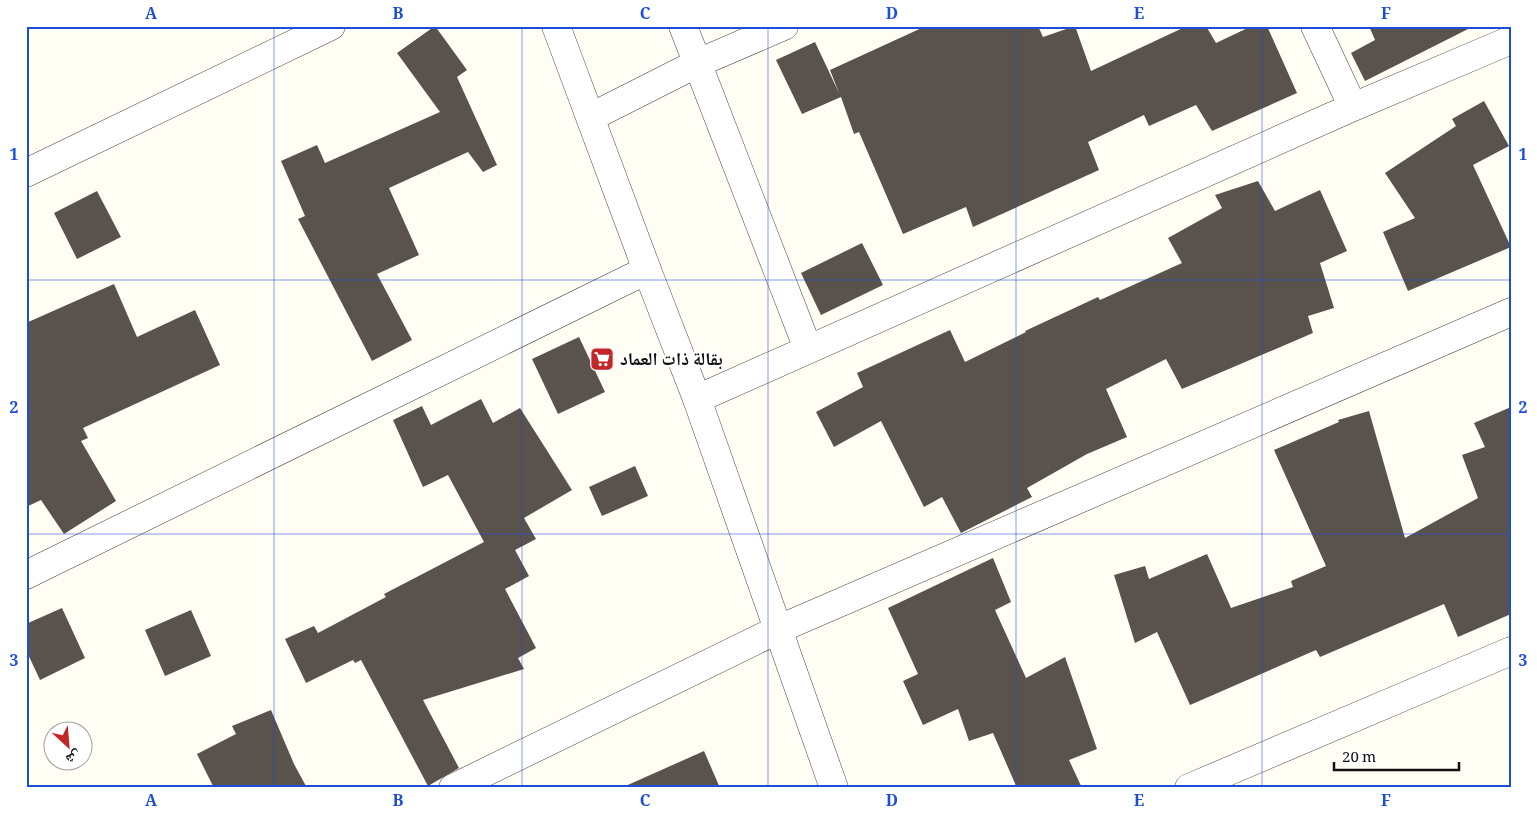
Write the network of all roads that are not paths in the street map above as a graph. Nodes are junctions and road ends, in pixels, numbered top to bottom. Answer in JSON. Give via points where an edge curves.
{"nodes":[{"id":1,"x":332,"y":26,"type":"edge"},
{"id":2,"x":556,"y":26,"type":"edge"},
{"id":3,"x":683,"y":26,"type":"edge"},
{"id":4,"x":784,"y":26,"type":"edge"},
{"id":5,"x":1315,"y":26,"type":"edge"},
{"id":6,"x":1511,"y":40,"type":"edge"},
{"id":7,"x":698,"y":63,"type":"junction"},
{"id":8,"x":1353,"y":107,"type":"junction"},
{"id":9,"x":590,"y":117,"type":"junction"},
{"id":10,"x":26,"y":173,"type":"edge"},
{"id":11,"x":647,"y":270,"type":"junction"},
{"id":12,"x":1511,"y":312,"type":"edge"},
{"id":13,"x":808,"y":349,"type":"junction"},
{"id":14,"x":697,"y":399,"type":"junction"},
{"id":15,"x":26,"y":575,"type":"edge"},
{"id":16,"x":779,"y":629,"type":"junction"},
{"id":17,"x":1511,"y":651,"type":"edge"},
{"id":18,"x":453,"y":788,"type":"edge"},
{"id":19,"x":834,"y":788,"type":"edge"},
{"id":20,"x":1189,"y":788,"type":"edge"}],
"edges":[{"from":1,"to":10,"type":"street"},
{"from":2,"to":9,"type":"street"},
{"from":3,"to":7,"type":"street"},
{"from":4,"to":7,"type":"street"},
{"from":5,"to":8,"type":"street"},
{"from":6,"to":8,"type":"street"},
{"from":7,"to":9,"type":"street"},
{"from":7,"to":13,"type":"street"},
{"from":8,"to":13,"type":"street"},
{"from":9,"to":11,"type":"street"},
{"from":11,"to":14,"type":"street"},
{"from":11,"to":15,"type":"street"},
{"from":12,"to":16,"type":"street"},
{"from":13,"to":14,"type":"street"},
{"from":14,"to":16,"type":"street"},
{"from":16,"to":18,"type":"street"},
{"from":16,"to":19,"type":"street"},
{"from":17,"to":20,"type":"street"}]}
